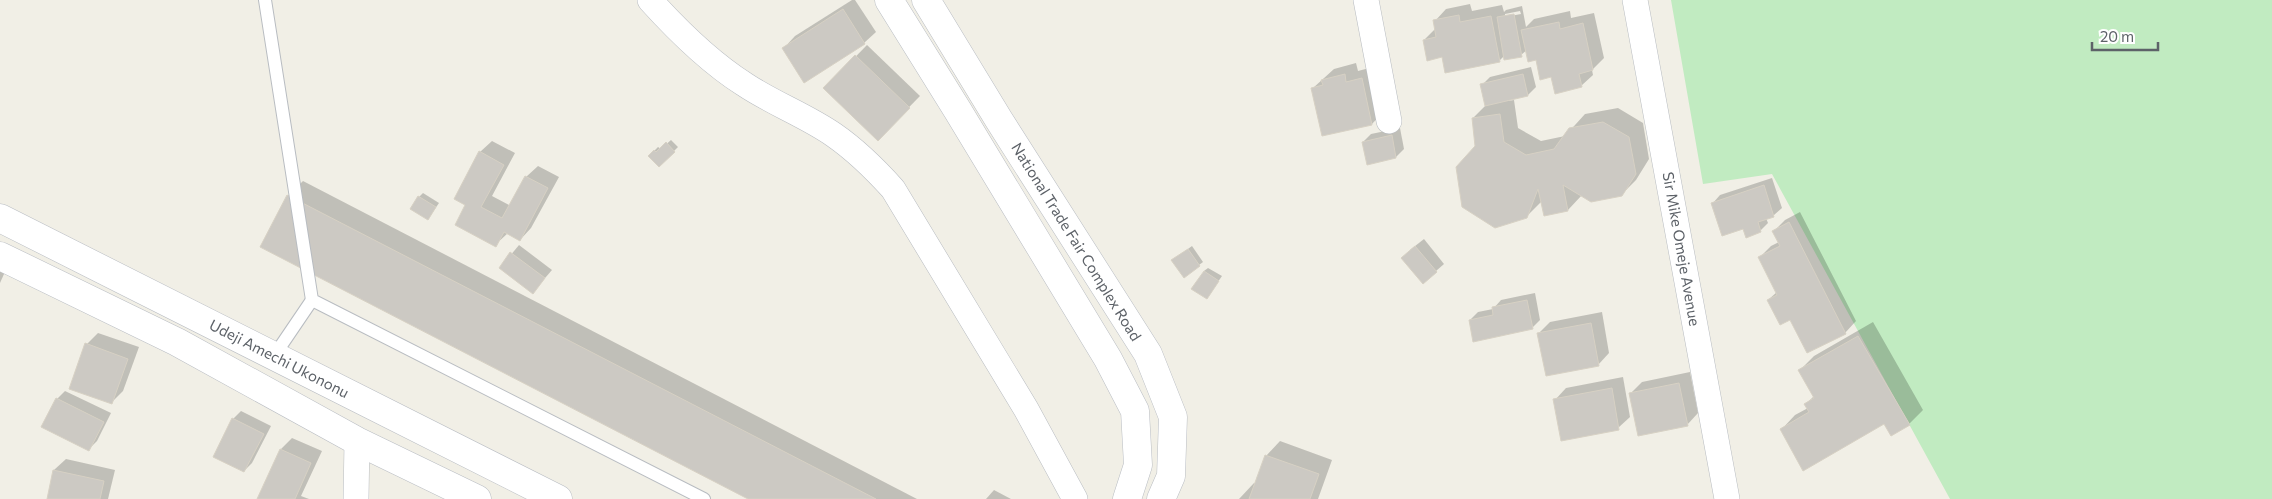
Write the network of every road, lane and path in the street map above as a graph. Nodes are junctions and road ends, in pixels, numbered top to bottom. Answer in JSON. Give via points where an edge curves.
{"nodes":[{"id":1,"x":265,"y":0,"type":"edge"},
{"id":2,"x":650,"y":0,"type":"edge"},
{"id":3,"x":889,"y":0,"type":"edge"},
{"id":4,"x":926,"y":0,"type":"edge"},
{"id":5,"x":1366,"y":0,"type":"edge"},
{"id":6,"x":1635,"y":0,"type":"edge"},
{"id":7,"x":1389,"y":121,"type":"dead end"},
{"id":8,"x":0,"y":218,"type":"edge"},
{"id":9,"x":0,"y":256,"type":"edge"},
{"id":10,"x":312,"y":300,"type":"junction"},
{"id":11,"x":192,"y":316,"type":"junction"},
{"id":12,"x":177,"y":342,"type":"junction"},
{"id":13,"x":274,"y":356,"type":"junction"},
{"id":14,"x":357,"y":441,"type":"junction"},
{"id":15,"x":356,"y":499,"type":"edge"},
{"id":16,"x":477,"y":499,"type":"edge"},
{"id":17,"x":558,"y":499,"type":"edge"},
{"id":18,"x":704,"y":499,"type":"edge"},
{"id":19,"x":1075,"y":499,"type":"edge"},
{"id":20,"x":1127,"y":499,"type":"edge"},
{"id":21,"x":1161,"y":499,"type":"edge"},
{"id":22,"x":1727,"y":499,"type":"edge"}],
"edges":[{"from":1,"to":10,"type":"lane"},
{"from":2,"to":19,"type":"street","via":[[709,58],[744,84],[833,134],[869,162],[893,189],[1026,409]]},
{"from":3,"to":20,"type":"main road","name":"National Trade Fair Complex Road","via":[[1103,351],[1135,411],[1138,465]]},
{"from":4,"to":21,"type":"main road","name":"National Trade Fair Complex Road","via":[[1148,354],[1173,417],[1171,476]]},
{"from":5,"to":7,"type":"street"},
{"from":6,"to":22,"type":"street","name":"Sir Mike Omeje Avenue"},
{"from":8,"to":11,"type":"main road","name":"Udeji Amechi Ukononu"},
{"from":9,"to":12,"type":"main road"},
{"from":10,"to":13,"type":"lane"},
{"from":10,"to":18,"type":"lane"},
{"from":11,"to":12,"type":"main road"},
{"from":11,"to":13,"type":"main road","name":"Udeji Amechi Ukononu"},
{"from":12,"to":14,"type":"main road"},
{"from":13,"to":17,"type":"main road","name":"Udeji Amechi Ukononu"},
{"from":14,"to":15,"type":"street"},
{"from":14,"to":16,"type":"main road"}]}
